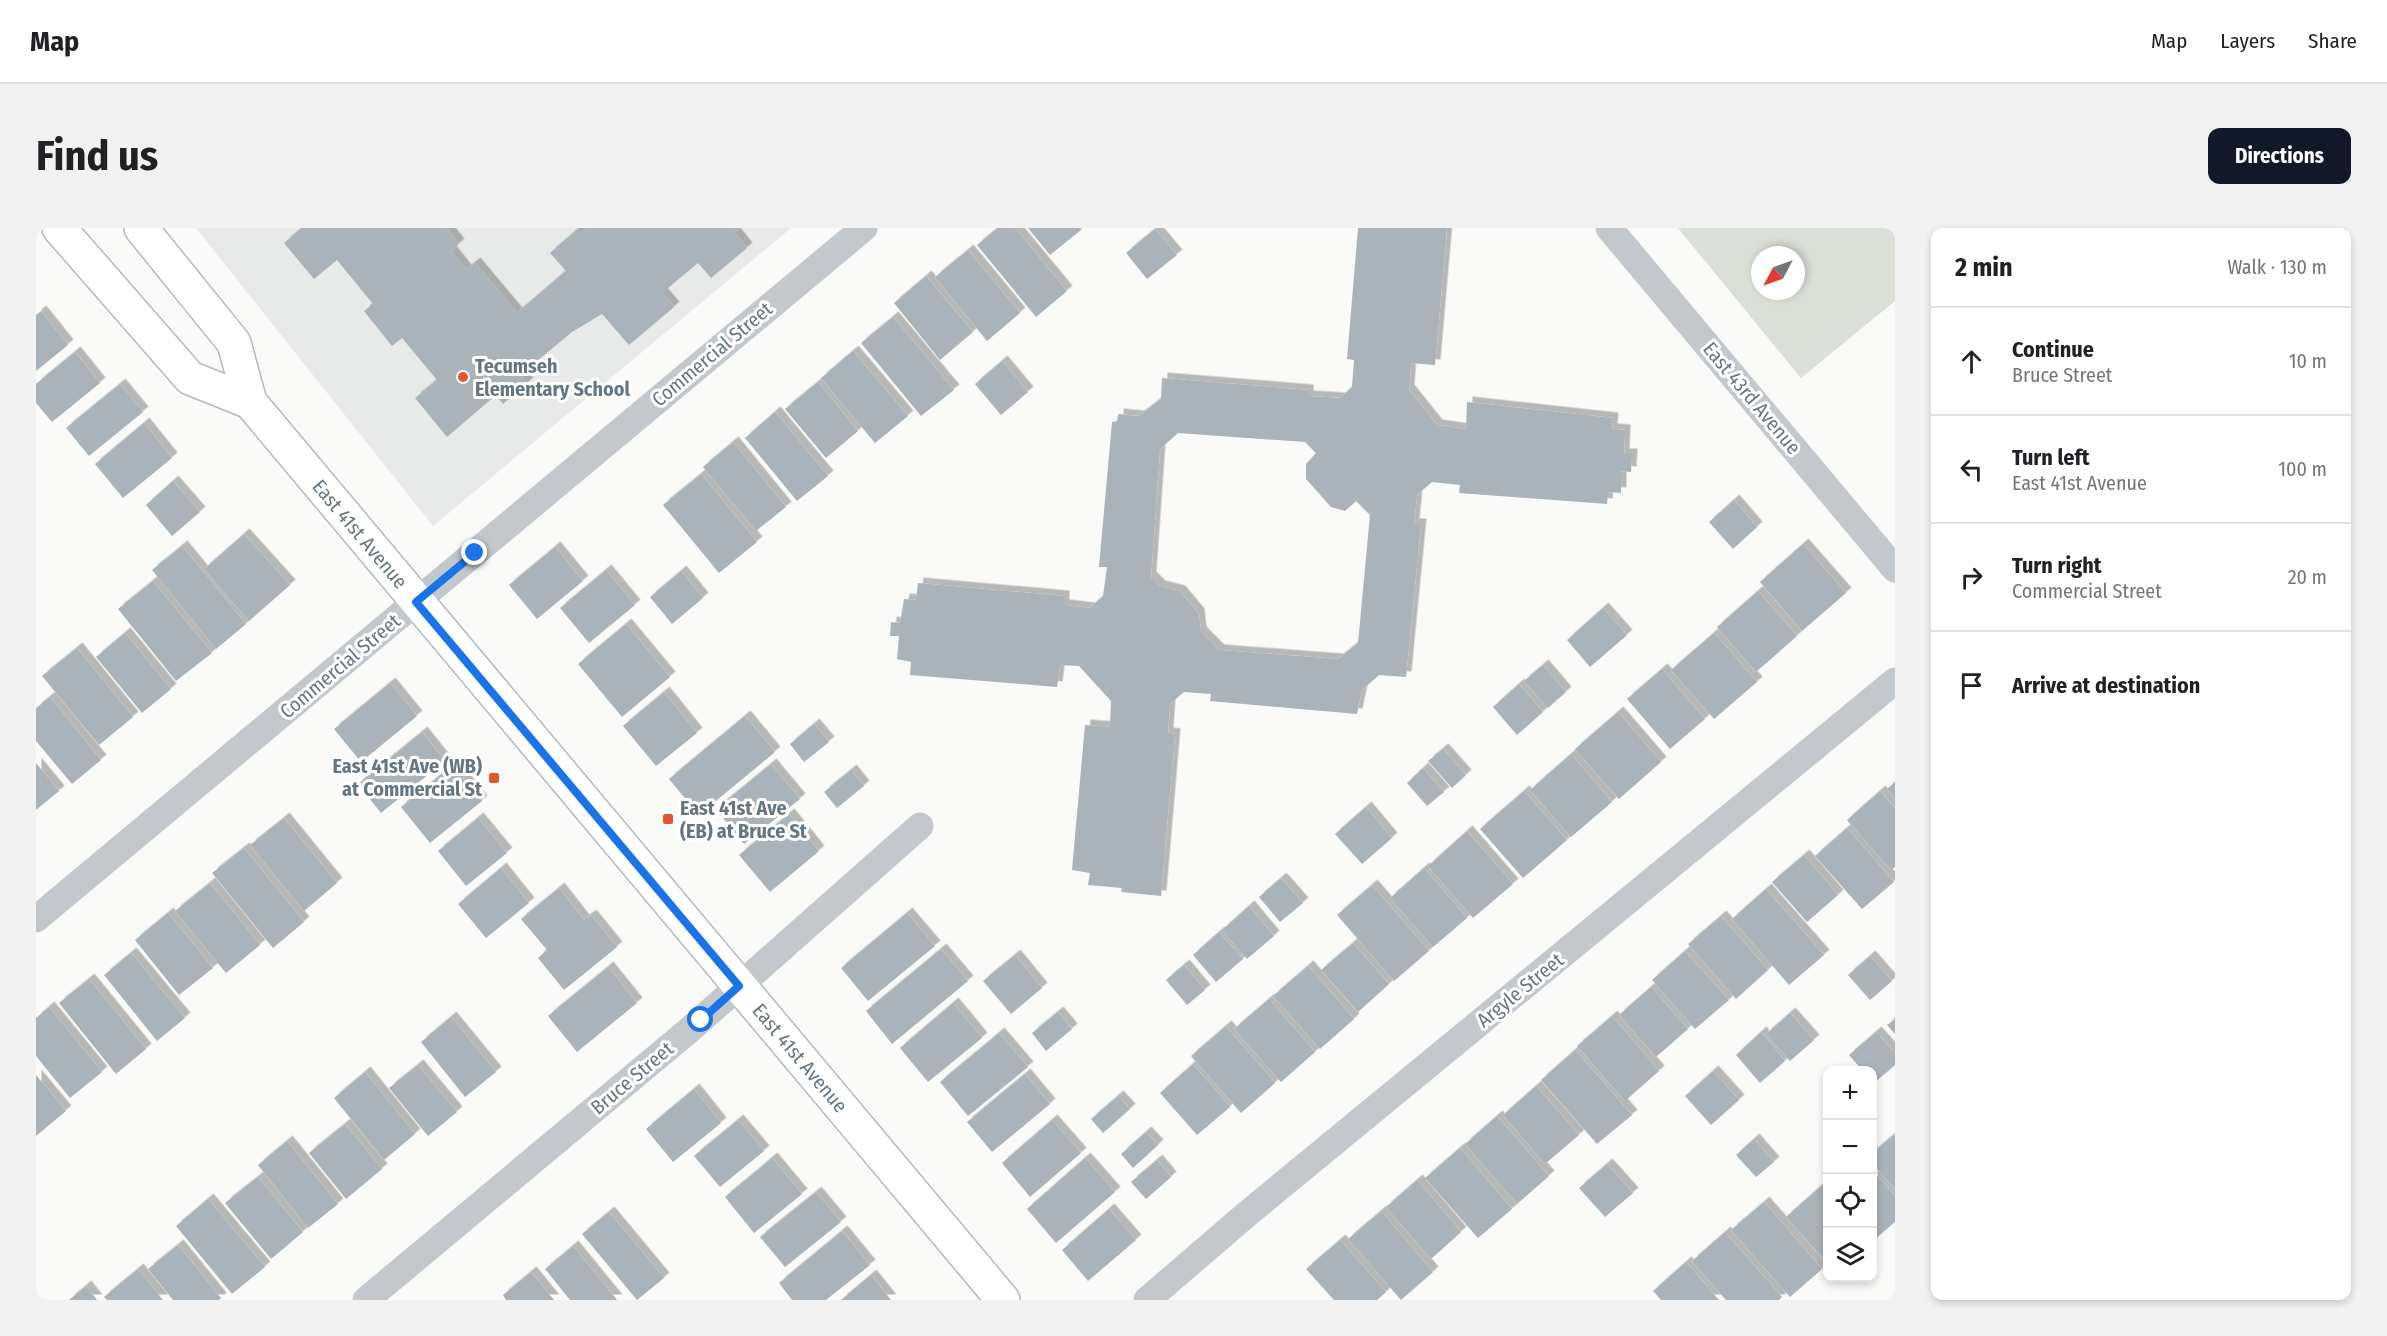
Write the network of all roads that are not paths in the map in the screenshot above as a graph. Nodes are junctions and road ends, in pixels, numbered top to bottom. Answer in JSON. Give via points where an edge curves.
{"nodes":[{"id":1,"x":59,"y":228,"type":"edge"},
{"id":2,"x":141,"y":228,"type":"edge"},
{"id":3,"x":864,"y":228,"type":"edge"},
{"id":4,"x":1609,"y":228,"type":"edge"},
{"id":5,"x":250,"y":402,"type":"junction"},
{"id":6,"x":1895,"y":569,"type":"edge"},
{"id":7,"x":416,"y":602,"type":"junction"},
{"id":8,"x":1895,"y":681,"type":"edge"},
{"id":9,"x":921,"y":826,"type":"dead end"},
{"id":10,"x":36,"y":919,"type":"edge"},
{"id":11,"x":739,"y":986,"type":"junction"},
{"id":12,"x":366,"y":1300,"type":"edge"},
{"id":13,"x":1003,"y":1300,"type":"edge"},
{"id":14,"x":1147,"y":1300,"type":"edge"}],
"edges":[{"from":1,"to":5,"type":"main road","name":"East 41st Avenue","via":[[190,378]]},
{"from":2,"to":5,"type":"main road","name":"East 41st Avenue","via":[[234,343]]},
{"from":3,"to":7,"type":"street","name":"Commercial Street"},
{"from":4,"to":6,"type":"street","name":"East 43rd Avenue"},
{"from":5,"to":7,"type":"main road","name":"East 41st Avenue"},
{"from":7,"to":10,"type":"street","name":"Commercial Street"},
{"from":7,"to":11,"type":"main road","name":"East 41st Avenue"},
{"from":8,"to":14,"type":"street","name":"Argyle Street"},
{"from":9,"to":11,"type":"street","name":"Bruce Street"},
{"from":11,"to":12,"type":"street","name":"Bruce Street"},
{"from":11,"to":13,"type":"main road","name":"East 41st Avenue"}]}
